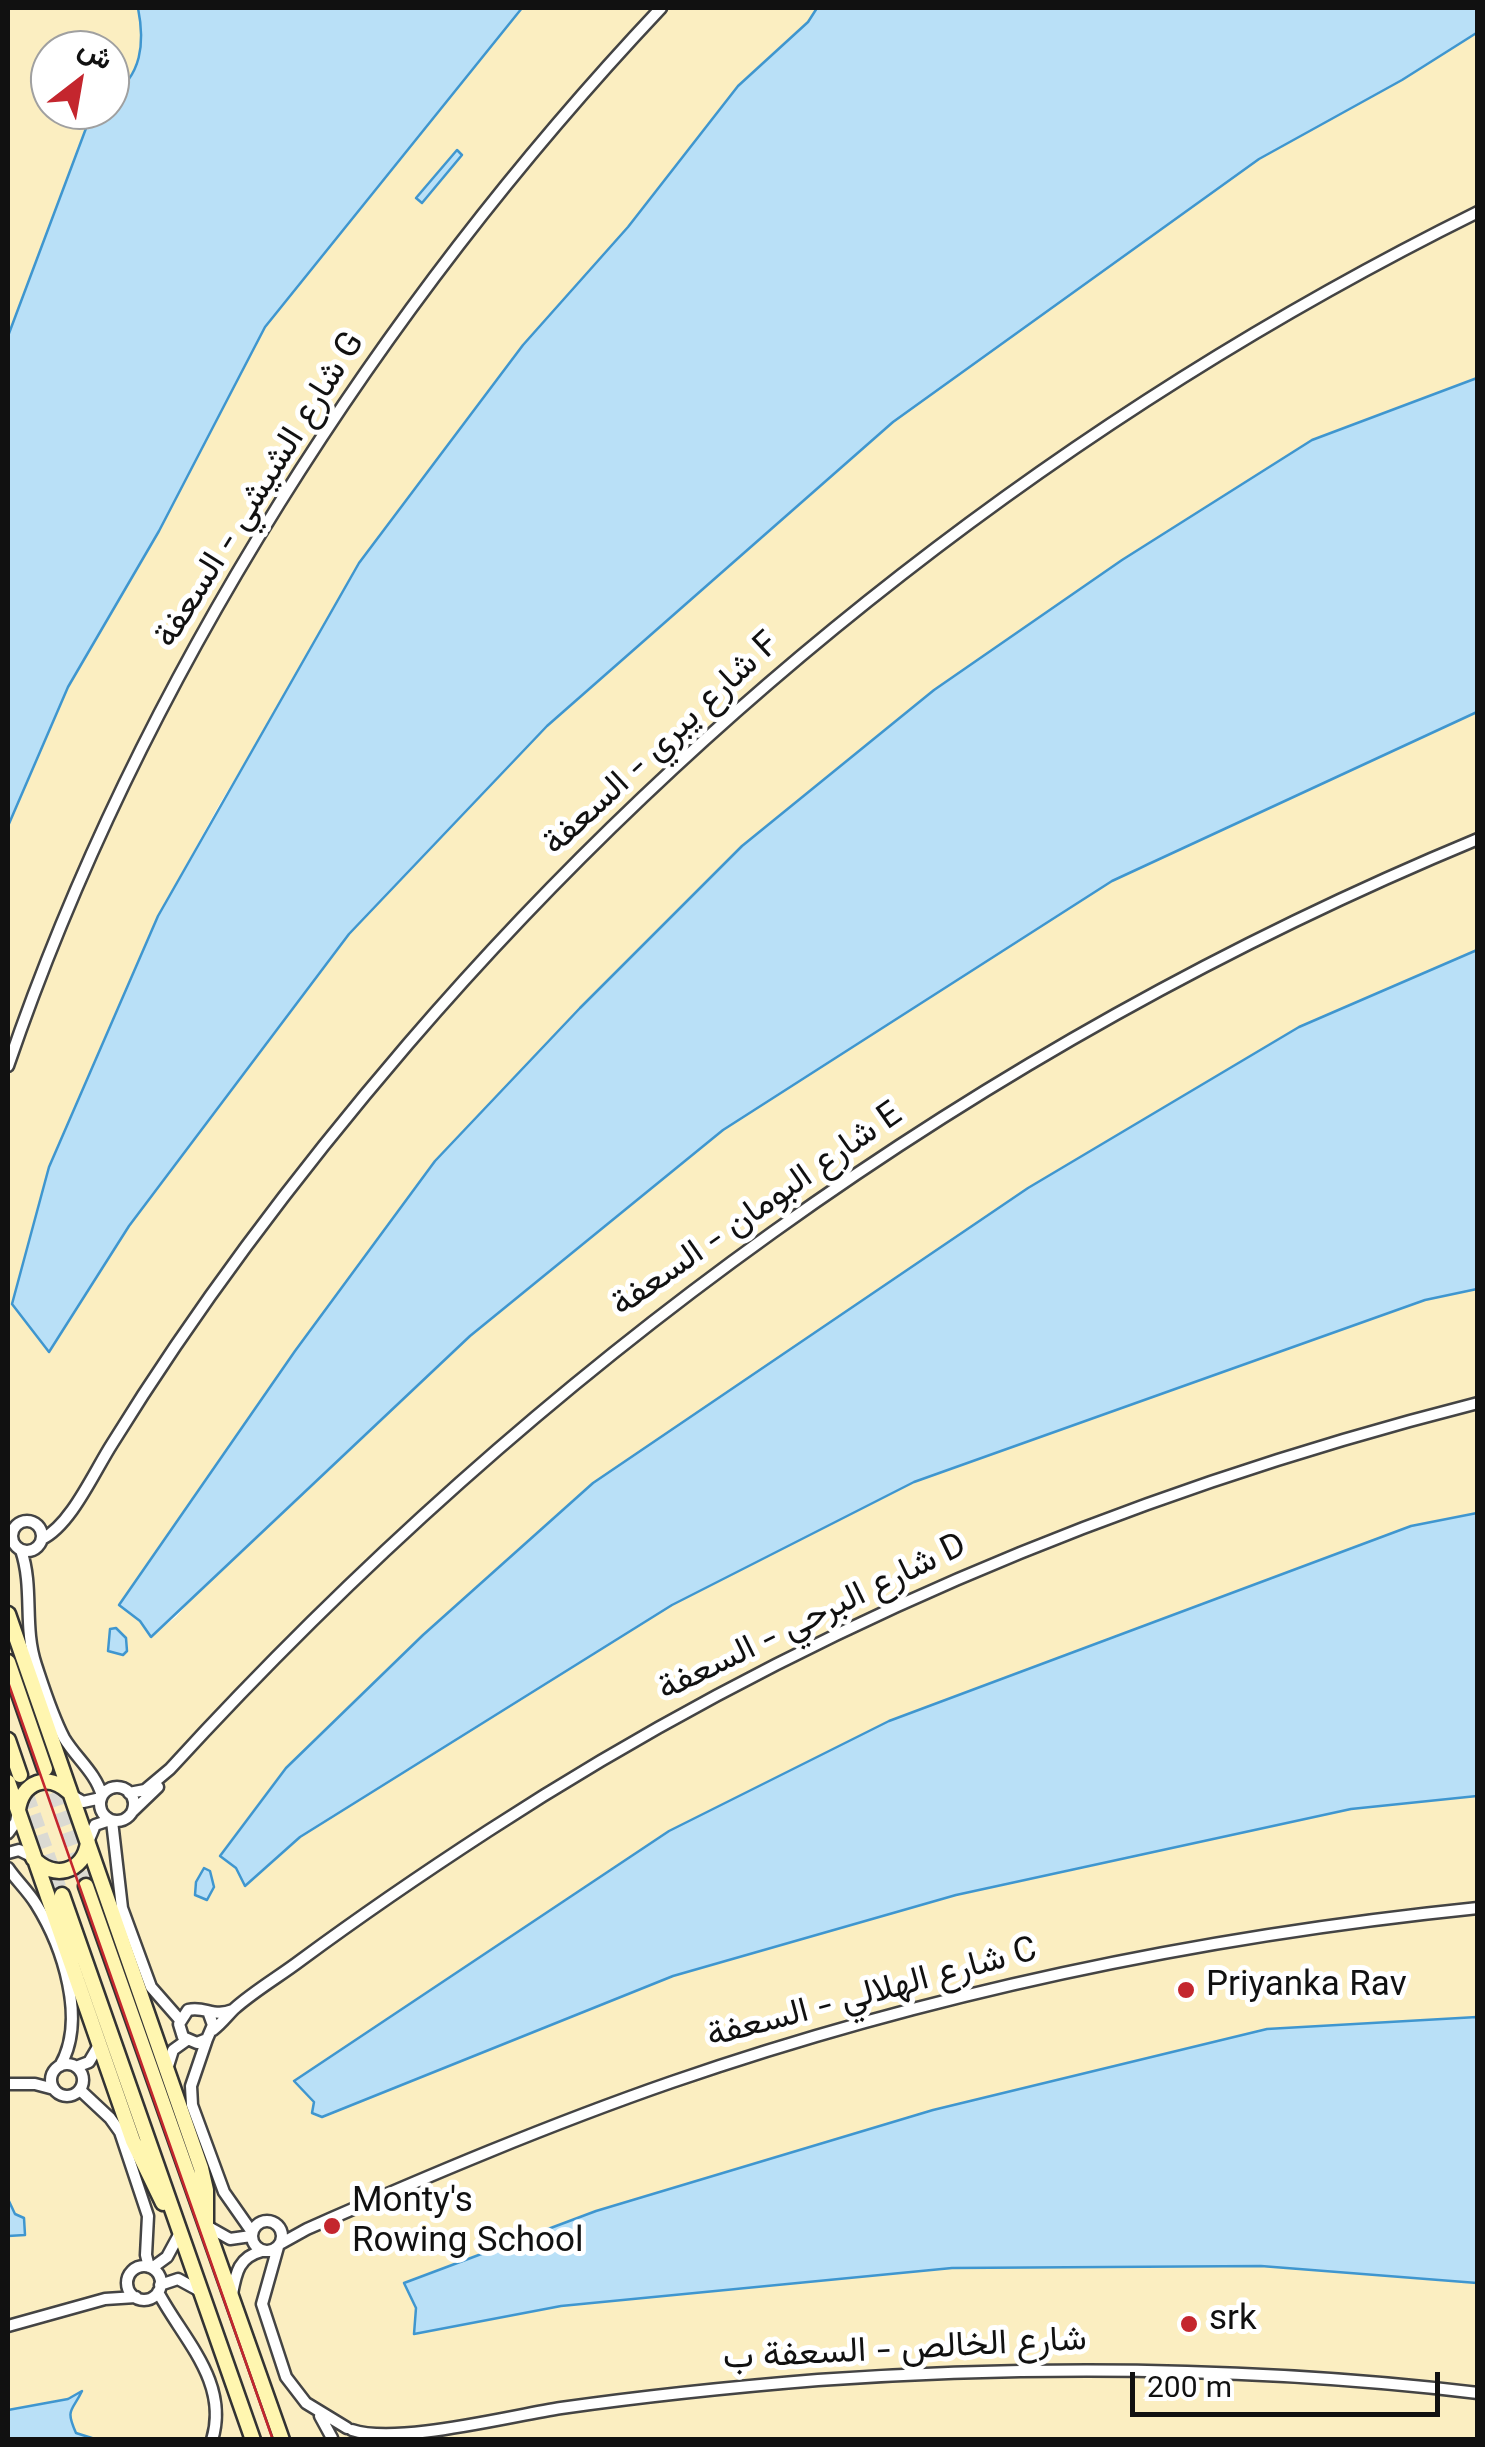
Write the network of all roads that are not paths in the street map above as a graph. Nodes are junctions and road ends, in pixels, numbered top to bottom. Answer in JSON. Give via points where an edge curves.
{"nodes":[{"id":1,"x":661,"y":8,"type":"edge"},
{"id":2,"x":1478,"y":212,"type":"edge"},
{"id":3,"x":1478,"y":839,"type":"edge"},
{"id":4,"x":8,"y":1066,"type":"edge"},
{"id":5,"x":1478,"y":1403,"type":"edge"},
{"id":6,"x":67,"y":1516,"type":"junction"},
{"id":7,"x":38,"y":1526,"type":"junction"},
{"id":8,"x":9,"y":1529,"type":"edge"},
{"id":9,"x":39,"y":1544,"type":"junction"},
{"id":10,"x":15,"y":1551,"type":"edge"},
{"id":11,"x":27,"y":1583,"type":"junction"},
{"id":12,"x":8,"y":1614,"type":"edge"},
{"id":13,"x":8,"y":1662,"type":"edge"},
{"id":14,"x":8,"y":1740,"type":"edge"},
{"id":15,"x":44,"y":1769,"type":"tunnel mouth"},
{"id":16,"x":170,"y":1769,"type":"junction"},
{"id":17,"x":91,"y":1774,"type":"junction"},
{"id":18,"x":14,"y":1778,"type":"edge"},
{"id":19,"x":115,"y":1788,"type":"junction"},
{"id":20,"x":129,"y":1793,"type":"junction"},
{"id":21,"x":73,"y":1796,"type":"junction"},
{"id":22,"x":101,"y":1797,"type":"junction"},
{"id":23,"x":18,"y":1810,"type":"junction"},
{"id":24,"x":129,"y":1815,"type":"junction"},
{"id":25,"x":111,"y":1820,"type":"junction"},
{"id":26,"x":8,"y":1833,"type":"edge"},
{"id":27,"x":88,"y":1843,"type":"junction"},
{"id":28,"x":117,"y":1846,"type":"junction"},
{"id":29,"x":8,"y":1853,"type":"edge"},
{"id":30,"x":33,"y":1858,"type":"junction"},
{"id":31,"x":8,"y":1868,"type":"edge"},
{"id":32,"x":8,"y":1876,"type":"edge"},
{"id":33,"x":19,"y":1883,"type":"junction"},
{"id":34,"x":86,"y":1886,"type":"tunnel mouth"},
{"id":35,"x":62,"y":1895,"type":"tunnel mouth"},
{"id":36,"x":1478,"y":1908,"type":"edge"},
{"id":37,"x":234,"y":2010,"type":"junction"},
{"id":38,"x":209,"y":2014,"type":"junction"},
{"id":39,"x":182,"y":2019,"type":"junction"},
{"id":40,"x":152,"y":2023,"type":"junction"},
{"id":41,"x":210,"y":2035,"type":"junction"},
{"id":42,"x":71,"y":2042,"type":"junction"},
{"id":43,"x":189,"y":2042,"type":"junction"},
{"id":44,"x":99,"y":2044,"type":"junction"},
{"id":45,"x":168,"y":2066,"type":"junction"},
{"id":46,"x":75,"y":2067,"type":"junction"},
{"id":47,"x":57,"y":2069,"type":"junction"},
{"id":48,"x":196,"y":2070,"type":"junction"},
{"id":49,"x":111,"y":2080,"type":"junction"},
{"id":50,"x":8,"y":2084,"type":"edge"},
{"id":51,"x":28,"y":2084,"type":"junction"},
{"id":52,"x":81,"y":2088,"type":"junction"},
{"id":53,"x":55,"y":2090,"type":"junction"},
{"id":54,"x":67,"y":2096,"type":"junction"},
{"id":55,"x":96,"y":2108,"type":"junction"},
{"id":56,"x":234,"y":2208,"type":"junction"},
{"id":57,"x":260,"y":2222,"type":"junction"},
{"id":58,"x":277,"y":2224,"type":"junction"},
{"id":59,"x":207,"y":2225,"type":"junction"},
{"id":60,"x":179,"y":2229,"type":"junction"},
{"id":61,"x":308,"y":2229,"type":"junction"},
{"id":62,"x":252,"y":2234,"type":"junction"},
{"id":63,"x":146,"y":2242,"type":"junction"},
{"id":64,"x":279,"y":2245,"type":"junction"},
{"id":65,"x":264,"y":2251,"type":"junction"},
{"id":66,"x":150,"y":2268,"type":"junction"},
{"id":67,"x":135,"y":2269,"type":"junction"},
{"id":68,"x":127,"y":2281,"type":"junction"},
{"id":69,"x":267,"y":2282,"type":"junction"},
{"id":70,"x":159,"y":2289,"type":"junction"},
{"id":71,"x":232,"y":2295,"type":"junction"},
{"id":72,"x":141,"y":2298,"type":"junction"},
{"id":73,"x":204,"y":2298,"type":"junction"},
{"id":74,"x":106,"y":2299,"type":"junction"},
{"id":75,"x":170,"y":2313,"type":"junction"},
{"id":76,"x":8,"y":2326,"type":"edge"},
{"id":77,"x":1478,"y":2392,"type":"edge"},
{"id":78,"x":312,"y":2408,"type":"junction"},
{"id":79,"x":349,"y":2429,"type":"junction"},
{"id":80,"x":398,"y":2435,"type":"junction"},
{"id":81,"x":283,"y":2437,"type":"edge"},
{"id":82,"x":331,"y":2438,"type":"edge"},
{"id":83,"x":253,"y":2439,"type":"edge"},
{"id":84,"x":212,"y":2440,"type":"edge"},
{"id":85,"x":361,"y":2440,"type":"edge"},
{"id":86,"x":386,"y":2440,"type":"edge"}],
"edges":[{"from":1,"to":4,"type":"street","name":"شارع الشيشي - السعفة G","via":[[466,237],[276,510],[124,788]]},
{"from":2,"to":6,"type":"street","name":"شارع يبري - السعفة F","via":[[1245,339],[1056,462],[874,596],[702,743],[531,909],[366,1094],[205,1304]]},
{"from":3,"to":16,"type":"street","name":"شارع البومان - السعفة E","via":[[1316,912],[1114,1016],[918,1132],[761,1239],[610,1353],[437,1500]]},
{"from":5,"to":37,"type":"street","name":"شارع البرحي - السعفة D","via":[[1290,1455],[1122,1512],[826,1640],[697,1706],[517,1812]]},
{"from":6,"to":7,"type":"street"},
{"from":6,"to":9,"type":"street","name":"شارع يبري - السعفة F"},
{"from":7,"to":8,"type":"street","via":[[24,1521]]},
{"from":7,"to":9,"type":"street"},
{"from":8,"to":10,"type":"street"},
{"from":9,"to":10,"type":"street"},
{"from":9,"to":11,"type":"street"},
{"from":10,"to":11,"type":"street"},
{"from":11,"to":17,"type":"street","via":[[36,1664],[63,1736]]},
{"from":12,"to":21,"type":"main road"},
{"from":13,"to":15,"type":"main road"},
{"from":14,"to":18,"type":"main road"},
{"from":16,"to":20,"type":"street","name":"شارع البومان - السعفة E","via":[[145,1790]]},
{"from":16,"to":24,"type":"street","name":"شارع البومان - السعفة E"},
{"from":17,"to":19,"type":"street"},
{"from":17,"to":22,"type":"street"},
{"from":18,"to":23,"type":"main road"},
{"from":19,"to":20,"type":"street"},
{"from":19,"to":22,"type":"street"},
{"from":20,"to":24,"type":"street"},
{"from":21,"to":22,"type":"street","via":[[83,1802]]},
{"from":21,"to":23,"type":"main road","via":[[62,1785],[40,1781],[26,1789]]},
{"from":21,"to":27,"type":"main road"},
{"from":22,"to":25,"type":"street","via":[[100,1808]]},
{"from":23,"to":26,"type":"street"},
{"from":23,"to":30,"type":"main road"},
{"from":24,"to":25,"type":"street"},
{"from":24,"to":28,"type":"street"},
{"from":25,"to":27,"type":"street","via":[[92,1828]]},
{"from":25,"to":28,"type":"street"},
{"from":27,"to":30,"type":"main road","via":[[79,1864],[66,1871],[44,1868]]},
{"from":27,"to":40,"type":"main road"},
{"from":28,"to":39,"type":"street","via":[[120,1899],[148,1981]]},
{"from":29,"to":30,"type":"street","via":[[19,1850]]},
{"from":30,"to":44,"type":"main road"},
{"from":31,"to":33,"type":"street"},
{"from":32,"to":33,"type":"street"},
{"from":33,"to":42,"type":"street","via":[[44,1918],[67,1982]]},
{"from":34,"to":59,"type":"main road"},
{"from":35,"to":60,"type":"main road"},
{"from":36,"to":61,"type":"street","name":"شارع الهلالي - السعفة C","via":[[1194,1947],[876,2019],[603,2106]]},
{"from":37,"to":38,"type":"street","name":"شارع البرحي - السعفة D"},
{"from":37,"to":41,"type":"street","name":"شارع البرحي - السعفة D"},
{"from":38,"to":39,"type":"street","name":"شارع البرحي - السعفة D","via":[[199,2008]]},
{"from":38,"to":41,"type":"street"},
{"from":39,"to":40,"type":"street","via":[[161,2029]]},
{"from":39,"to":43,"type":"street"},
{"from":40,"to":45,"type":"main road"},
{"from":41,"to":43,"type":"street"},
{"from":41,"to":48,"type":"street"},
{"from":42,"to":46,"type":"street"},
{"from":42,"to":47,"type":"street"},
{"from":43,"to":45,"type":"street","via":[[173,2050]]},
{"from":43,"to":48,"type":"street"},
{"from":44,"to":46,"type":"street","via":[[94,2057]]},
{"from":44,"to":49,"type":"main road"},
{"from":45,"to":59,"type":"main road","via":[[204,2179]]},
{"from":46,"to":47,"type":"street"},
{"from":46,"to":52,"type":"street"},
{"from":47,"to":51,"type":"street"},
{"from":47,"to":53,"type":"street"},
{"from":48,"to":56,"type":"street","via":[[192,2105]]},
{"from":49,"to":52,"type":"street","via":[[96,2078]]},
{"from":49,"to":60,"type":"main road","via":[[140,2159]]},
{"from":50,"to":51,"type":"street"},
{"from":51,"to":53,"type":"street"},
{"from":52,"to":54,"type":"street"},
{"from":52,"to":55,"type":"street"},
{"from":53,"to":54,"type":"street"},
{"from":54,"to":55,"type":"street"},
{"from":55,"to":63,"type":"street","via":[[120,2132],[146,2210]]},
{"from":56,"to":57,"type":"street"},
{"from":56,"to":62,"type":"street"},
{"from":57,"to":58,"type":"street"},
{"from":57,"to":62,"type":"street"},
{"from":58,"to":61,"type":"street"},
{"from":58,"to":64,"type":"street"},
{"from":59,"to":62,"type":"street","via":[[230,2240]]},
{"from":59,"to":71,"type":"main road"},
{"from":60,"to":66,"type":"street","via":[[173,2250]]},
{"from":60,"to":73,"type":"main road"},
{"from":61,"to":64,"type":"street","name":"شارع الهلالي - السعفة C"},
{"from":62,"to":65,"type":"street"},
{"from":63,"to":66,"type":"street"},
{"from":63,"to":67,"type":"street"},
{"from":64,"to":65,"type":"street"},
{"from":64,"to":69,"type":"street"},
{"from":65,"to":69,"type":"street"},
{"from":65,"to":71,"type":"street","via":[[242,2261]]},
{"from":66,"to":67,"type":"street"},
{"from":66,"to":70,"type":"street","via":[[159,2276]]},
{"from":67,"to":68,"type":"street"},
{"from":68,"to":72,"type":"street"},
{"from":68,"to":74,"type":"street"},
{"from":69,"to":78,"type":"street","via":[[263,2310],[286,2376]]},
{"from":70,"to":72,"type":"street"},
{"from":70,"to":73,"type":"street","via":[[186,2281]]},
{"from":70,"to":75,"type":"street"},
{"from":71,"to":81,"type":"main road"},
{"from":72,"to":74,"type":"street"},
{"from":72,"to":75,"type":"street"},
{"from":73,"to":83,"type":"main road"},
{"from":74,"to":76,"type":"street"},
{"from":75,"to":84,"type":"street","via":[[194,2346],[214,2396]]},
{"from":77,"to":80,"type":"street","name":"شارع الخالص - السعفة ب","via":[[1207,2373],[932,2374],[674,2394]]},
{"from":78,"to":79,"type":"street"},
{"from":78,"to":82,"type":"street"},
{"from":79,"to":80,"type":"street","name":"شارع الخالص - السعفة ب"},
{"from":79,"to":82,"type":"street"},
{"from":79,"to":85,"type":"street"},
{"from":80,"to":86,"type":"street","name":"شارع الخالص - السعفة ب"}]}
